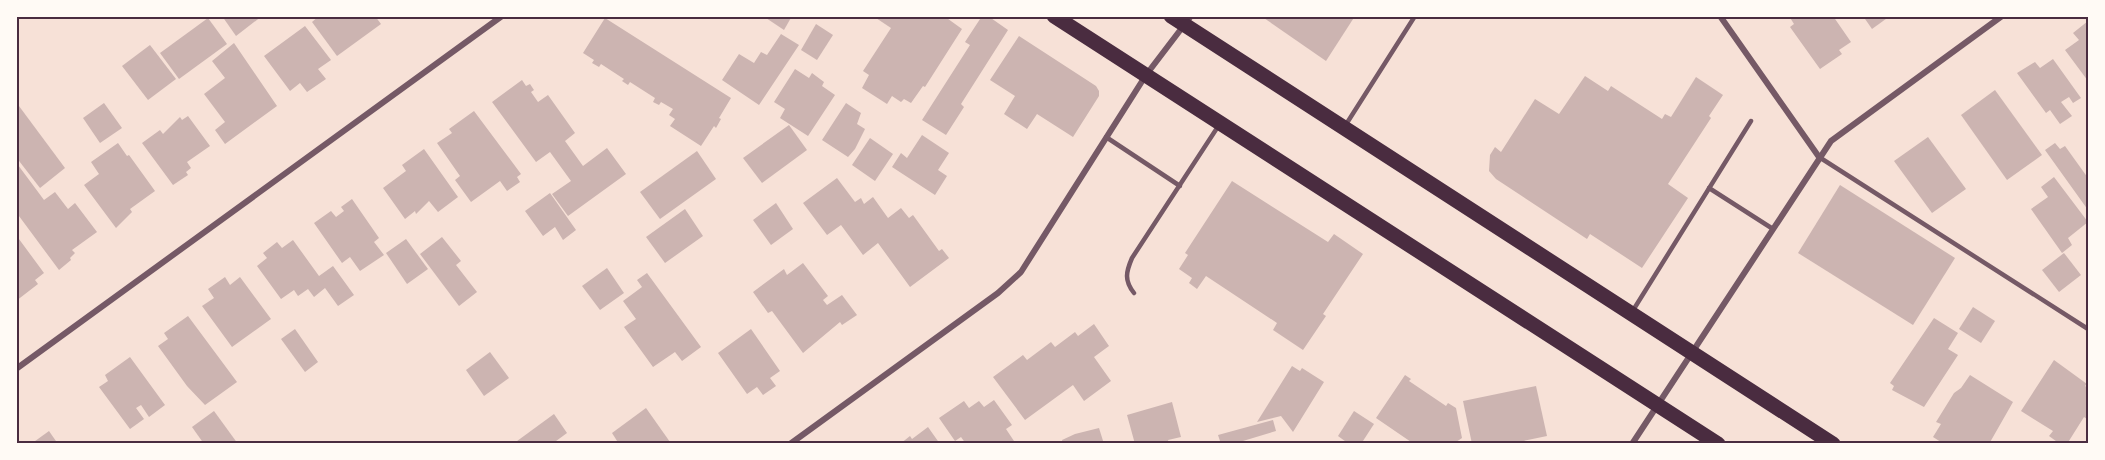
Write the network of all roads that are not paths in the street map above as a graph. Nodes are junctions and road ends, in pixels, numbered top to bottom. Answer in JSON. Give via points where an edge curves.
{"nodes":[{"id":1,"x":502,"y":16,"type":"edge"},
{"id":2,"x":1054,"y":16,"type":"edge"},
{"id":3,"x":1171,"y":16,"type":"edge"},
{"id":4,"x":1415,"y":16,"type":"edge"},
{"id":5,"x":1720,"y":16,"type":"edge"},
{"id":6,"x":2002,"y":16,"type":"edge"},
{"id":7,"x":1188,"y":21,"type":"edge"},
{"id":8,"x":1146,"y":75,"type":"junction"},
{"id":9,"x":1751,"y":121,"type":"dead end"},
{"id":10,"x":1220,"y":123,"type":"junction"},
{"id":11,"x":1343,"y":128,"type":"junction"},
{"id":12,"x":1106,"y":137,"type":"junction"},
{"id":13,"x":1819,"y":157,"type":"junction"},
{"id":14,"x":1180,"y":186,"type":"junction"},
{"id":15,"x":1709,"y":188,"type":"junction"},
{"id":16,"x":1773,"y":229,"type":"junction"},
{"id":17,"x":1134,"y":293,"type":"dead end"},
{"id":18,"x":1631,"y":314,"type":"junction"},
{"id":19,"x":2088,"y":329,"type":"edge"},
{"id":20,"x":1692,"y":353,"type":"junction"},
{"id":21,"x":16,"y":369,"type":"edge"},
{"id":22,"x":1658,"y":405,"type":"junction"},
{"id":23,"x":790,"y":444,"type":"edge"},
{"id":24,"x":1632,"y":444,"type":"edge"},
{"id":25,"x":1718,"y":444,"type":"edge"},
{"id":26,"x":1833,"y":444,"type":"edge"}],
"edges":[{"from":1,"to":21,"type":"street"},
{"from":2,"to":8,"type":"main road"},
{"from":3,"to":7,"type":"main road"},
{"from":4,"to":11,"type":"lane"},
{"from":5,"to":13,"type":"street"},
{"from":6,"to":13,"type":"street","via":[[1831,141]]},
{"from":7,"to":8,"type":"street"},
{"from":7,"to":11,"type":"main road"},
{"from":8,"to":10,"type":"main road"},
{"from":8,"to":12,"type":"street"},
{"from":9,"to":15,"type":"lane"},
{"from":10,"to":14,"type":"lane"},
{"from":10,"to":22,"type":"main road"},
{"from":11,"to":18,"type":"main road"},
{"from":12,"to":14,"type":"lane"},
{"from":12,"to":23,"type":"street","via":[[1016,278]]},
{"from":13,"to":16,"type":"street"},
{"from":13,"to":19,"type":"lane"},
{"from":14,"to":17,"type":"lane","via":[[1132,258],[1126,273]]},
{"from":15,"to":16,"type":"lane"},
{"from":15,"to":18,"type":"lane"},
{"from":16,"to":20,"type":"street"},
{"from":18,"to":20,"type":"main road"},
{"from":20,"to":22,"type":"street"},
{"from":20,"to":26,"type":"main road"},
{"from":22,"to":24,"type":"street"},
{"from":22,"to":25,"type":"main road"}]}
